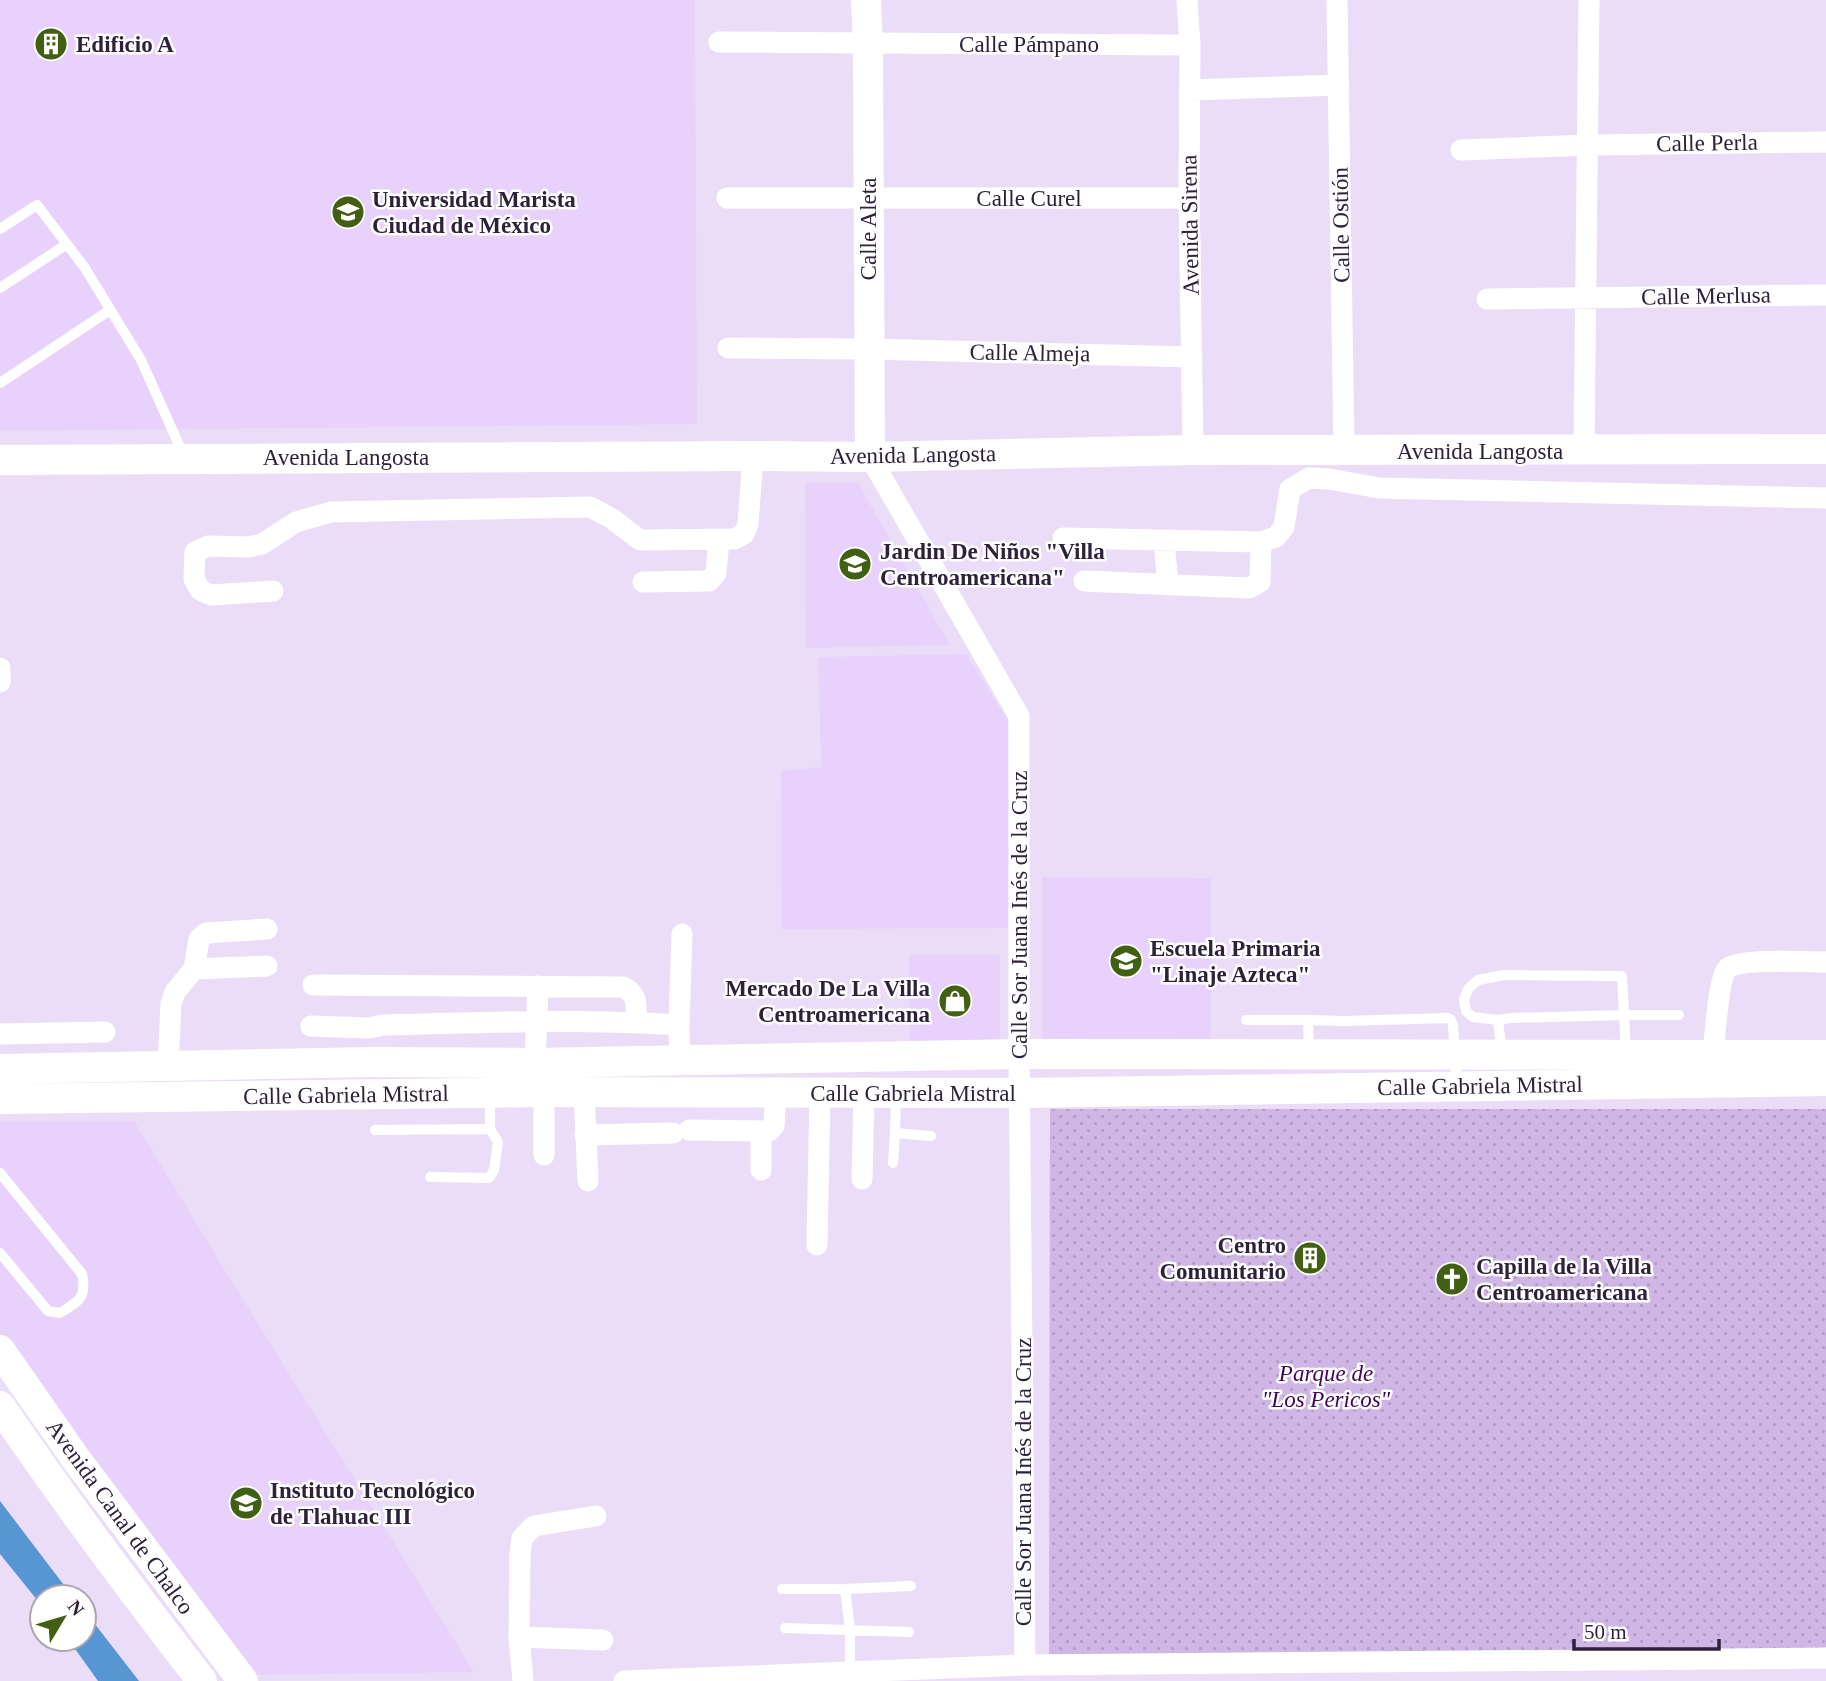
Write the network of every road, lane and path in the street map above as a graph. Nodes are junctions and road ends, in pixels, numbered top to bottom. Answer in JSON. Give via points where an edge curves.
{"nodes":[{"id":1,"x":866,"y":0,"type":"edge"},
{"id":2,"x":1187,"y":0,"type":"edge"},
{"id":3,"x":1337,"y":0,"type":"edge"},
{"id":4,"x":1589,"y":0,"type":"edge"},
{"id":5,"x":719,"y":42,"type":"dead end"},
{"id":6,"x":868,"y":44,"type":"junction"},
{"id":7,"x":1190,"y":45,"type":"junction"},
{"id":8,"x":1339,"y":85,"type":"junction"},
{"id":9,"x":1190,"y":90,"type":"junction"},
{"id":10,"x":1826,"y":142,"type":"edge"},
{"id":11,"x":1588,"y":145,"type":"junction"},
{"id":12,"x":1461,"y":150,"type":"dead end"},
{"id":13,"x":727,"y":198,"type":"dead end"},
{"id":14,"x":869,"y":198,"type":"junction"},
{"id":15,"x":1189,"y":198,"type":"junction"},
{"id":16,"x":0,"y":229,"type":"edge"},
{"id":17,"x":67,"y":244,"type":"junction"},
{"id":18,"x":0,"y":288,"type":"edge"},
{"id":19,"x":1826,"y":295,"type":"edge"},
{"id":20,"x":1586,"y":298,"type":"junction"},
{"id":21,"x":1487,"y":299,"type":"dead end"},
{"id":22,"x":110,"y":310,"type":"junction"},
{"id":23,"x":728,"y":348,"type":"dead end"},
{"id":24,"x":868,"y":349,"type":"junction"},
{"id":25,"x":1192,"y":357,"type":"junction"},
{"id":26,"x":0,"y":383,"type":"edge"},
{"id":27,"x":1826,"y":449,"type":"edge"},
{"id":28,"x":1193,"y":450,"type":"junction"},
{"id":29,"x":1584,"y":450,"type":"junction"},
{"id":30,"x":1344,"y":451,"type":"junction"},
{"id":31,"x":753,"y":456,"type":"junction"},
{"id":32,"x":870,"y":457,"type":"junction"},
{"id":33,"x":185,"y":458,"type":"junction"},
{"id":34,"x":0,"y":460,"type":"edge"},
{"id":35,"x":1826,"y":498,"type":"edge"},
{"id":36,"x":1063,"y":538,"type":"dead end"},
{"id":37,"x":719,"y":540,"type":"junction"},
{"id":38,"x":1164,"y":541,"type":"junction"},
{"id":39,"x":1261,"y":542,"type":"junction"},
{"id":40,"x":1083,"y":581,"type":"dead end"},
{"id":41,"x":643,"y":582,"type":"dead end"},
{"id":42,"x":1168,"y":585,"type":"junction"},
{"id":43,"x":273,"y":591,"type":"dead end"},
{"id":44,"x":0,"y":668,"type":"edge"},
{"id":45,"x":0,"y":682,"type":"edge"},
{"id":46,"x":267,"y":929,"type":"dead end"},
{"id":47,"x":682,"y":934,"type":"dead end"},
{"id":48,"x":1826,"y":962,"type":"edge"},
{"id":49,"x":267,"y":966,"type":"dead end"},
{"id":50,"x":194,"y":969,"type":"junction"},
{"id":51,"x":313,"y":985,"type":"dead end"},
{"id":52,"x":538,"y":986,"type":"junction"},
{"id":53,"x":381,"y":987,"type":"junction"},
{"id":54,"x":1624,"y":1015,"type":"junction"},
{"id":55,"x":1679,"y":1015,"type":"dead end"},
{"id":56,"x":1246,"y":1020,"type":"dead end"},
{"id":57,"x":1308,"y":1020,"type":"junction"},
{"id":58,"x":1498,"y":1020,"type":"junction"},
{"id":59,"x":536,"y":1022,"type":"junction"},
{"id":60,"x":636,"y":1022,"type":"junction"},
{"id":61,"x":679,"y":1025,"type":"junction"},
{"id":62,"x":311,"y":1026,"type":"dead end"},
{"id":63,"x":376,"y":1027,"type":"junction"},
{"id":64,"x":106,"y":1032,"type":"dead end"},
{"id":65,"x":0,"y":1034,"type":"edge"},
{"id":66,"x":1019,"y":1054,"type":"junction"},
{"id":67,"x":1713,"y":1054,"type":"junction"},
{"id":68,"x":1309,"y":1055,"type":"junction"},
{"id":69,"x":1455,"y":1055,"type":"junction"},
{"id":70,"x":1502,"y":1055,"type":"junction"},
{"id":71,"x":1626,"y":1055,"type":"junction"},
{"id":72,"x":1826,"y":1055,"type":"edge"},
{"id":73,"x":680,"y":1060,"type":"junction"},
{"id":74,"x":373,"y":1062,"type":"junction"},
{"id":75,"x":535,"y":1063,"type":"junction"},
{"id":76,"x":168,"y":1065,"type":"junction"},
{"id":77,"x":0,"y":1069,"type":"edge"},
{"id":78,"x":1826,"y":1081,"type":"edge"},
{"id":79,"x":1457,"y":1086,"type":"junction"},
{"id":80,"x":544,"y":1092,"type":"junction"},
{"id":81,"x":584,"y":1092,"type":"junction"},
{"id":82,"x":776,"y":1092,"type":"junction"},
{"id":83,"x":895,"y":1092,"type":"junction"},
{"id":84,"x":820,"y":1093,"type":"junction"},
{"id":85,"x":864,"y":1093,"type":"junction"},
{"id":86,"x":1020,"y":1093,"type":"junction"},
{"id":87,"x":374,"y":1094,"type":"junction"},
{"id":88,"x":490,"y":1094,"type":"junction"},
{"id":89,"x":0,"y":1099,"type":"edge"},
{"id":90,"x":490,"y":1129,"type":"junction"},
{"id":91,"x":375,"y":1130,"type":"dead end"},
{"id":92,"x":761,"y":1131,"type":"junction"},
{"id":93,"x":895,"y":1133,"type":"junction"},
{"id":94,"x":585,"y":1135,"type":"junction"},
{"id":95,"x":931,"y":1136,"type":"dead end"},
{"id":96,"x":544,"y":1155,"type":"dead end"},
{"id":97,"x":892,"y":1163,"type":"dead end"},
{"id":98,"x":761,"y":1170,"type":"dead end"},
{"id":99,"x":0,"y":1173,"type":"edge"},
{"id":100,"x":430,"y":1177,"type":"dead end"},
{"id":101,"x":862,"y":1179,"type":"dead end"},
{"id":102,"x":588,"y":1181,"type":"dead end"},
{"id":103,"x":817,"y":1245,"type":"dead end"},
{"id":104,"x":0,"y":1253,"type":"edge"},
{"id":105,"x":0,"y":1350,"type":"edge"},
{"id":106,"x":0,"y":1406,"type":"edge"},
{"id":107,"x":596,"y":1516,"type":"dead end"},
{"id":108,"x":911,"y":1586,"type":"dead end"},
{"id":109,"x":782,"y":1589,"type":"dead end"},
{"id":110,"x":845,"y":1589,"type":"junction"},
{"id":111,"x":785,"y":1628,"type":"dead end"},
{"id":112,"x":850,"y":1630,"type":"junction"},
{"id":113,"x":909,"y":1632,"type":"dead end"},
{"id":114,"x":519,"y":1637,"type":"junction"},
{"id":115,"x":603,"y":1640,"type":"dead end"},
{"id":116,"x":1826,"y":1658,"type":"edge"},
{"id":117,"x":1025,"y":1665,"type":"junction"},
{"id":118,"x":850,"y":1671,"type":"junction"},
{"id":119,"x":202,"y":1681,"type":"edge"},
{"id":120,"x":243,"y":1681,"type":"edge"},
{"id":121,"x":523,"y":1681,"type":"edge"},
{"id":122,"x":624,"y":1681,"type":"edge"}],
"edges":[{"from":1,"to":6,"type":"street","name":"Calle Aleta"},
{"from":2,"to":7,"type":"street","name":"Avenida Sirena"},
{"from":3,"to":8,"type":"street","name":"Calle Ostión"},
{"from":4,"to":11,"type":"street"},
{"from":5,"to":6,"type":"street","name":"Calle Pámpano"},
{"from":6,"to":7,"type":"street","name":"Calle Pámpano"},
{"from":6,"to":14,"type":"street","name":"Calle Aleta"},
{"from":7,"to":9,"type":"street","name":"Avenida Sirena"},
{"from":8,"to":9,"type":"street"},
{"from":8,"to":30,"type":"street","name":"Calle Ostión"},
{"from":9,"to":15,"type":"street","name":"Avenida Sirena"},
{"from":10,"to":11,"type":"street","name":"Calle Perla"},
{"from":11,"to":12,"type":"street","name":"Calle Perla"},
{"from":11,"to":20,"type":"street"},
{"from":13,"to":14,"type":"street","name":"Calle Curel"},
{"from":14,"to":15,"type":"street","name":"Calle Curel"},
{"from":14,"to":24,"type":"street","name":"Calle Aleta"},
{"from":15,"to":25,"type":"street","name":"Avenida Sirena"},
{"from":16,"to":17,"type":"lane","via":[[37,205]]},
{"from":17,"to":18,"type":"lane"},
{"from":17,"to":22,"type":"lane"},
{"from":19,"to":20,"type":"street","name":"Calle Merlusa"},
{"from":20,"to":21,"type":"street","name":"Calle Merlusa"},
{"from":20,"to":29,"type":"street"},
{"from":22,"to":26,"type":"lane"},
{"from":22,"to":33,"type":"lane","via":[[141,360]]},
{"from":23,"to":24,"type":"street","name":"Calle Almeja"},
{"from":24,"to":25,"type":"street","name":"Calle Almeja"},
{"from":24,"to":32,"type":"street","name":"Calle Aleta"},
{"from":25,"to":28,"type":"street","name":"Avenida Sirena"},
{"from":27,"to":29,"type":"street","name":"Avenida Langosta"},
{"from":28,"to":30,"type":"street","name":"Avenida Langosta"},
{"from":28,"to":32,"type":"street","name":"Avenida Langosta"},
{"from":29,"to":30,"type":"street","name":"Avenida Langosta"},
{"from":31,"to":32,"type":"street","name":"Avenida Langosta"},
{"from":31,"to":33,"type":"street","name":"Avenida Langosta"},
{"from":31,"to":37,"type":"street","via":[[744,534]]},
{"from":32,"to":66,"type":"street","name":"Calle Sor Juana Inés de la Cruz","via":[[1019,716]]},
{"from":33,"to":34,"type":"street","name":"Avenida Langosta"},
{"from":35,"to":39,"type":"street","via":[[1379,488],[1309,478],[1290,489],[1284,527],[1276,537]]},
{"from":36,"to":38,"type":"street"},
{"from":37,"to":41,"type":"street","via":[[716,573],[709,582]]},
{"from":37,"to":43,"type":"street","via":[[640,540],[590,507],[331,512],[296,522],[262,544],[208,546],[195,552],[194,579],[200,590],[211,595]]},
{"from":38,"to":39,"type":"street"},
{"from":38,"to":42,"type":"street"},
{"from":39,"to":42,"type":"street","via":[[1260,582],[1256,586]]},
{"from":40,"to":42,"type":"street"},
{"from":44,"to":45,"type":"street"},
{"from":46,"to":50,"type":"street","via":[[206,933],[199,939]]},
{"from":47,"to":61,"type":"street"},
{"from":48,"to":67,"type":"street","via":[[1744,962],[1728,969],[1722,979]]},
{"from":49,"to":50,"type":"street"},
{"from":50,"to":76,"type":"street","via":[[171,1004]]},
{"from":51,"to":53,"type":"street"},
{"from":52,"to":53,"type":"street"},
{"from":52,"to":59,"type":"street"},
{"from":52,"to":60,"type":"street","via":[[624,987],[635,998]]},
{"from":53,"to":63,"type":"street"},
{"from":54,"to":55,"type":"lane"},
{"from":54,"to":58,"type":"lane"},
{"from":54,"to":58,"type":"lane","via":[[1622,976],[1504,975],[1478,980],[1464,1000],[1473,1017]]},
{"from":54,"to":71,"type":"lane"},
{"from":56,"to":57,"type":"lane"},
{"from":57,"to":68,"type":"lane"},
{"from":57,"to":69,"type":"lane","via":[[1448,1018],[1453,1025]]},
{"from":58,"to":70,"type":"lane"},
{"from":59,"to":60,"type":"street"},
{"from":59,"to":63,"type":"street"},
{"from":59,"to":75,"type":"street"},
{"from":60,"to":61,"type":"street"},
{"from":61,"to":73,"type":"street"},
{"from":62,"to":63,"type":"street"},
{"from":63,"to":74,"type":"street"},
{"from":64,"to":65,"type":"street"},
{"from":66,"to":68,"type":"street","name":"Calle Gabriela Mistral"},
{"from":66,"to":73,"type":"street","name":"Calle Gabriela Mistral"},
{"from":66,"to":86,"type":"street","name":"Calle Sor Juana Inés de la Cruz"},
{"from":67,"to":71,"type":"street","name":"Calle Gabriela Mistral"},
{"from":67,"to":72,"type":"street","name":"Calle Gabriela Mistral"},
{"from":68,"to":69,"type":"street","name":"Calle Gabriela Mistral"},
{"from":69,"to":70,"type":"street","name":"Calle Gabriela Mistral"},
{"from":69,"to":79,"type":"lane"},
{"from":70,"to":71,"type":"street","name":"Calle Gabriela Mistral"},
{"from":73,"to":75,"type":"street","name":"Calle Gabriela Mistral"},
{"from":74,"to":75,"type":"street","name":"Calle Gabriela Mistral"},
{"from":74,"to":76,"type":"street","name":"Calle Gabriela Mistral"},
{"from":74,"to":87,"type":"street"},
{"from":76,"to":77,"type":"street","name":"Calle Gabriela Mistral"},
{"from":78,"to":79,"type":"street","name":"Calle Gabriela Mistral"},
{"from":79,"to":86,"type":"street","name":"Calle Gabriela Mistral"},
{"from":80,"to":81,"type":"street","name":"Calle Gabriela Mistral"},
{"from":80,"to":88,"type":"street","name":"Calle Gabriela Mistral"},
{"from":80,"to":96,"type":"street"},
{"from":81,"to":82,"type":"street","name":"Calle Gabriela Mistral"},
{"from":81,"to":94,"type":"street"},
{"from":82,"to":84,"type":"street","name":"Calle Gabriela Mistral"},
{"from":82,"to":92,"type":"street","via":[[775,1126]]},
{"from":83,"to":85,"type":"street","name":"Calle Gabriela Mistral"},
{"from":83,"to":86,"type":"street","name":"Calle Gabriela Mistral"},
{"from":83,"to":93,"type":"lane"},
{"from":84,"to":85,"type":"street","name":"Calle Gabriela Mistral"},
{"from":84,"to":103,"type":"street"},
{"from":85,"to":101,"type":"street"},
{"from":86,"to":117,"type":"street","name":"Calle Sor Juana Inés de la Cruz"},
{"from":87,"to":88,"type":"street","name":"Calle Gabriela Mistral"},
{"from":87,"to":89,"type":"street","name":"Calle Gabriela Mistral"},
{"from":88,"to":90,"type":"lane"},
{"from":90,"to":91,"type":"lane"},
{"from":90,"to":100,"type":"lane","via":[[498,1142],[489,1178]]},
{"from":92,"to":94,"type":"street"},
{"from":92,"to":98,"type":"street"},
{"from":93,"to":95,"type":"lane"},
{"from":93,"to":97,"type":"lane"},
{"from":94,"to":102,"type":"street"},
{"from":99,"to":104,"type":"lane","via":[[82,1274],[85,1289],[77,1303],[60,1313],[48,1311]]},
{"from":105,"to":120,"type":"street","name":"Avenida Canal de Chalco"},
{"from":106,"to":119,"type":"street","name":"Avenida Canal de Chalco"},
{"from":107,"to":114,"type":"street","via":[[534,1526],[522,1538]]},
{"from":108,"to":110,"type":"lane"},
{"from":109,"to":110,"type":"lane"},
{"from":110,"to":112,"type":"lane"},
{"from":111,"to":112,"type":"lane"},
{"from":112,"to":113,"type":"lane"},
{"from":112,"to":118,"type":"lane"},
{"from":114,"to":115,"type":"street"},
{"from":114,"to":121,"type":"street"},
{"from":116,"to":117,"type":"street"},
{"from":117,"to":118,"type":"street"},
{"from":118,"to":122,"type":"street"}]}
